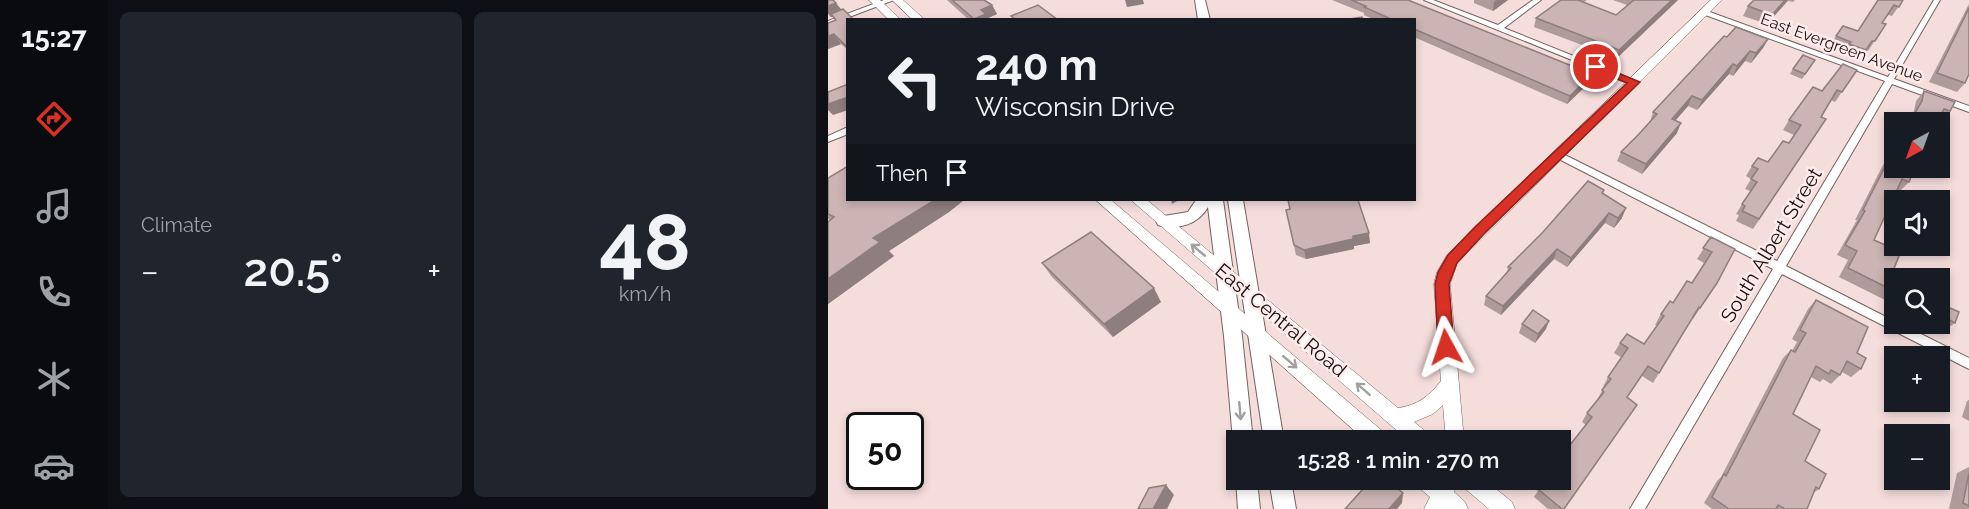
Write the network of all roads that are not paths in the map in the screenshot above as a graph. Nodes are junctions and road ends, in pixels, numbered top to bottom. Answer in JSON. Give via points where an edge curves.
{"nodes":[{"id":1,"x":891,"y":0,"type":"edge"},
{"id":2,"x":897,"y":0,"type":"edge"},
{"id":3,"x":1191,"y":0,"type":"edge"},
{"id":4,"x":1200,"y":0,"type":"edge"},
{"id":5,"x":1428,"y":0,"type":"edge"},
{"id":6,"x":1538,"y":0,"type":"edge"},
{"id":7,"x":1717,"y":0,"type":"edge"},
{"id":8,"x":1938,"y":0,"type":"edge"},
{"id":9,"x":876,"y":2,"type":"edge"},
{"id":10,"x":1704,"y":13,"type":"junction"},
{"id":11,"x":895,"y":18,"type":"edge"},
{"id":12,"x":918,"y":18,"type":"edge"},
{"id":13,"x":1193,"y":18,"type":"edge"},
{"id":14,"x":1204,"y":18,"type":"edge"},
{"id":15,"x":828,"y":23,"type":"edge"},
{"id":16,"x":1499,"y":28,"type":"junction"},
{"id":17,"x":1889,"y":80,"type":"junction"},
{"id":18,"x":1634,"y":82,"type":"junction"},
{"id":19,"x":1969,"y":109,"type":"edge"},
{"id":20,"x":846,"y":131,"type":"edge"},
{"id":21,"x":828,"y":139,"type":"edge"},
{"id":22,"x":1558,"y":155,"type":"junction"},
{"id":23,"x":1104,"y":201,"type":"edge"},
{"id":24,"x":1139,"y":201,"type":"edge"},
{"id":25,"x":1203,"y":201,"type":"edge"},
{"id":26,"x":1215,"y":201,"type":"edge"},
{"id":27,"x":1236,"y":201,"type":"edge"},
{"id":28,"x":1164,"y":221,"type":"junction"},
{"id":29,"x":1779,"y":267,"type":"junction"},
{"id":30,"x":1227,"y":281,"type":"junction"},
{"id":31,"x":1252,"y":302,"type":"junction"},
{"id":32,"x":1230,"y":310,"type":"junction"},
{"id":33,"x":1257,"y":333,"type":"junction"},
{"id":34,"x":1969,"y":364,"type":"edge"},
{"id":35,"x":1449,"y":384,"type":"junction"},
{"id":36,"x":1395,"y":417,"type":"junction"},
{"id":37,"x":1242,"y":430,"type":"edge"},
{"id":38,"x":1272,"y":430,"type":"edge"},
{"id":39,"x":1367,"y":430,"type":"edge"},
{"id":40,"x":1410,"y":430,"type":"edge"},
{"id":41,"x":1454,"y":430,"type":"edge"},
{"id":42,"x":1247,"y":490,"type":"edge"},
{"id":43,"x":1282,"y":490,"type":"edge"},
{"id":44,"x":1482,"y":490,"type":"edge"},
{"id":45,"x":1249,"y":509,"type":"edge"},
{"id":46,"x":1285,"y":509,"type":"edge"},
{"id":47,"x":1505,"y":509,"type":"edge"},
{"id":48,"x":1637,"y":509,"type":"edge"}],
"edges":[{"from":1,"to":9,"type":"street"},
{"from":2,"to":12,"type":"main road"},
{"from":3,"to":13,"type":"main road"},
{"from":4,"to":14,"type":"main road"},
{"from":5,"to":16,"type":"street"},
{"from":6,"to":16,"type":"street"},
{"from":7,"to":10,"type":"main road"},
{"from":8,"to":17,"type":"street","name":"South Albert Street"},
{"from":9,"to":11,"type":"main road"},
{"from":9,"to":15,"type":"street"},
{"from":10,"to":17,"type":"street","name":"East Evergreen Avenue"},
{"from":10,"to":18,"type":"main road"},
{"from":16,"to":18,"type":"street"},
{"from":17,"to":19,"type":"street","name":"East Evergreen Avenue"},
{"from":17,"to":29,"type":"street","name":"South Albert Street"},
{"from":18,"to":22,"type":"main road"},
{"from":20,"to":21,"type":"street"},
{"from":22,"to":29,"type":"street"},
{"from":22,"to":35,"type":"main road","via":[[1479,230],[1445,272],[1442,284]]},
{"from":23,"to":32,"type":"main road","name":"East Central Road"},
{"from":24,"to":28,"type":"main road","name":"East Central Road"},
{"from":25,"to":28,"type":"main road","via":[[1190,218]]},
{"from":26,"to":30,"type":"main road"},
{"from":27,"to":31,"type":"main road"},
{"from":30,"to":28,"type":"main road","name":"East Central Road","one_way":true},
{"from":29,"to":34,"type":"street"},
{"from":29,"to":48,"type":"street","name":"South Albert Street"},
{"from":30,"to":31,"type":"main road","name":"East Central Road"},
{"from":30,"to":32,"type":"main road"},
{"from":31,"to":33,"type":"main road"},
{"from":36,"to":31,"type":"main road","name":"East Central Road","one_way":true},
{"from":32,"to":33,"type":"main road","name":"East Central Road"},
{"from":32,"to":37,"type":"main road","one_way":true},
{"from":33,"to":38,"type":"main road"},
{"from":33,"to":39,"type":"main road","name":"East Central Road","one_way":true},
{"from":35,"to":36,"type":"main road","via":[[1434,403],[1416,415]]},
{"from":35,"to":41,"type":"main road"},
{"from":36,"to":40,"type":"main road","name":"East Central Road"},
{"from":42,"to":45,"type":"main road"},
{"from":43,"to":46,"type":"main road"},
{"from":44,"to":47,"type":"main road"}]}
